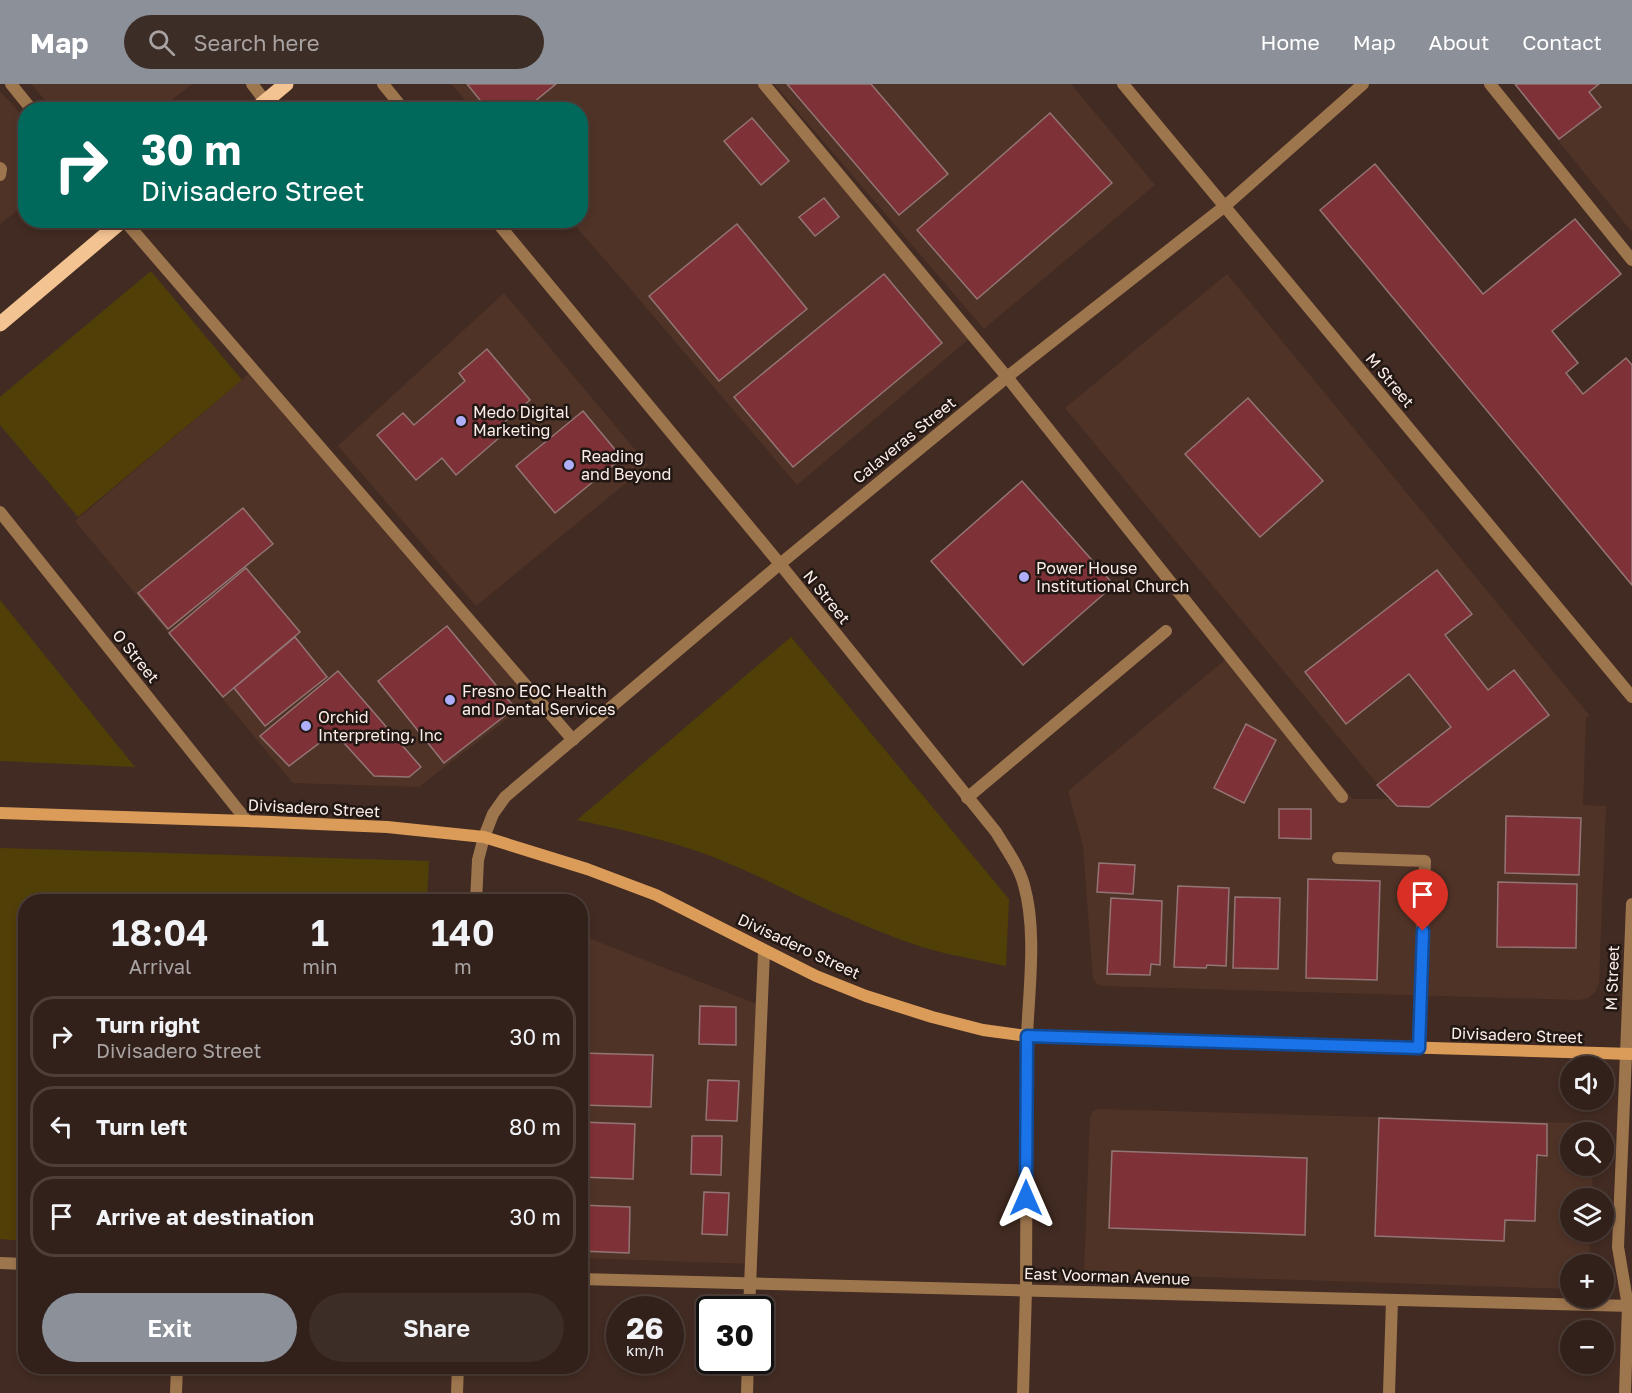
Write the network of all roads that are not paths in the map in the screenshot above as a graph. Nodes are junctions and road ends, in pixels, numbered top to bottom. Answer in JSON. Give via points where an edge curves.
{"nodes":[{"id":1,"x":11,"y":84,"type":"edge"},
{"id":2,"x":252,"y":84,"type":"edge"},
{"id":3,"x":286,"y":84,"type":"edge"},
{"id":4,"x":382,"y":84,"type":"edge"},
{"id":5,"x":765,"y":84,"type":"edge"},
{"id":6,"x":1123,"y":84,"type":"edge"},
{"id":7,"x":1363,"y":84,"type":"edge"},
{"id":8,"x":1490,"y":84,"type":"edge"},
{"id":9,"x":26,"y":102,"type":"edge"},
{"id":10,"x":259,"y":102,"type":"edge"},
{"id":11,"x":264,"y":102,"type":"edge"},
{"id":12,"x":397,"y":102,"type":"edge"},
{"id":13,"x":0,"y":168,"type":"edge"},
{"id":14,"x":0,"y":175,"type":"edge"},
{"id":15,"x":1225,"y":206,"type":"junction"},
{"id":16,"x":114,"y":228,"type":"edge"},
{"id":17,"x":130,"y":228,"type":"edge"},
{"id":18,"x":502,"y":228,"type":"edge"},
{"id":19,"x":1632,"y":260,"type":"edge"},
{"id":20,"x":0,"y":324,"type":"edge"},
{"id":21,"x":1007,"y":377,"type":"junction"},
{"id":22,"x":0,"y":512,"type":"edge"},
{"id":23,"x":780,"y":564,"type":"junction"},
{"id":24,"x":1166,"y":631,"type":"dead end"},
{"id":25,"x":1632,"y":697,"type":"edge"},
{"id":26,"x":573,"y":740,"type":"junction"},
{"id":27,"x":1342,"y":797,"type":"dead end"},
{"id":28,"x":967,"y":798,"type":"junction"},
{"id":29,"x":0,"y":813,"type":"edge"},
{"id":30,"x":247,"y":821,"type":"junction"},
{"id":31,"x":484,"y":837,"type":"junction"},
{"id":32,"x":1338,"y":858,"type":"dead end"},
{"id":33,"x":476,"y":894,"type":"edge"},
{"id":34,"x":1632,"y":903,"type":"edge"},
{"id":35,"x":764,"y":951,"type":"junction"},
{"id":36,"x":1027,"y":1036,"type":"junction"},
{"id":37,"x":1419,"y":1048,"type":"junction"},
{"id":38,"x":1629,"y":1054,"type":"edge"},
{"id":39,"x":0,"y":1263,"type":"edge"},
{"id":40,"x":18,"y":1264,"type":"edge"},
{"id":41,"x":588,"y":1279,"type":"edge"},
{"id":42,"x":750,"y":1283,"type":"junction"},
{"id":43,"x":1026,"y":1290,"type":"junction"},
{"id":44,"x":750,"y":1296,"type":"edge"},
{"id":45,"x":1392,"y":1300,"type":"junction"},
{"id":46,"x":1630,"y":1306,"type":"edge"},
{"id":47,"x":177,"y":1374,"type":"edge"},
{"id":48,"x":458,"y":1374,"type":"edge"},
{"id":49,"x":748,"y":1374,"type":"edge"},
{"id":50,"x":176,"y":1393,"type":"edge"},
{"id":51,"x":457,"y":1393,"type":"edge"},
{"id":52,"x":747,"y":1393,"type":"edge"},
{"id":53,"x":1023,"y":1393,"type":"edge"},
{"id":54,"x":1389,"y":1393,"type":"edge"},
{"id":55,"x":1625,"y":1393,"type":"edge"}],
"edges":[{"from":1,"to":9,"type":"street"},
{"from":2,"to":10,"type":"street"},
{"from":3,"to":11,"type":"main road"},
{"from":4,"to":12,"type":"street"},
{"from":5,"to":21,"type":"street"},
{"from":6,"to":15,"type":"street","name":"M Street"},
{"from":7,"to":15,"type":"street","name":"Calaveras Street"},
{"from":8,"to":19,"type":"street"},
{"from":13,"to":14,"type":"street"},
{"from":15,"to":21,"type":"street","name":"Calaveras Street"},
{"from":15,"to":25,"type":"street","name":"M Street"},
{"from":16,"to":20,"type":"main road"},
{"from":17,"to":26,"type":"street"},
{"from":18,"to":23,"type":"street","name":"N Street"},
{"from":21,"to":23,"type":"street","name":"Calaveras Street"},
{"from":21,"to":27,"type":"street"},
{"from":22,"to":30,"type":"street","name":"O Street"},
{"from":23,"to":26,"type":"street","name":"Calaveras Street"},
{"from":23,"to":28,"type":"street","name":"N Street"},
{"from":24,"to":28,"type":"street"},
{"from":26,"to":31,"type":"street","name":"Calaveras Street","via":[[505,797]]},
{"from":28,"to":36,"type":"street","name":"N Street","via":[[996,832],[1024,883],[1030,937]]},
{"from":29,"to":30,"type":"main road","name":"Divisadero Street"},
{"from":30,"to":31,"type":"main road","name":"Divisadero Street","via":[[387,827]]},
{"from":31,"to":33,"type":"street","name":"Calaveras Street"},
{"from":31,"to":35,"type":"main road","name":"Divisadero Street","via":[[656,895]]},
{"from":32,"to":37,"type":"street","via":[[1425,861]]},
{"from":34,"to":38,"type":"street","name":"M Street"},
{"from":35,"to":36,"type":"main road","name":"Divisadero Street","via":[[816,976],[921,1014],[983,1030]]},
{"from":35,"to":42,"type":"street"},
{"from":36,"to":37,"type":"main road","name":"Divisadero Street"},
{"from":36,"to":43,"type":"street","name":"N Street"},
{"from":37,"to":38,"type":"main road","name":"Divisadero Street"},
{"from":38,"to":46,"type":"street","name":"M Street","via":[[1618,1247]]},
{"from":39,"to":40,"type":"street"},
{"from":41,"to":42,"type":"street","name":"East Voorman Avenue"},
{"from":42,"to":43,"type":"street","name":"East Voorman Avenue"},
{"from":42,"to":44,"type":"street"},
{"from":43,"to":45,"type":"street","name":"East Voorman Avenue"},
{"from":43,"to":53,"type":"street","name":"N Street"},
{"from":45,"to":46,"type":"street","name":"East Voorman Avenue"},
{"from":45,"to":54,"type":"street"},
{"from":46,"to":55,"type":"street","name":"M Street"},
{"from":47,"to":50,"type":"street"},
{"from":48,"to":51,"type":"street"},
{"from":49,"to":52,"type":"street"}]}
